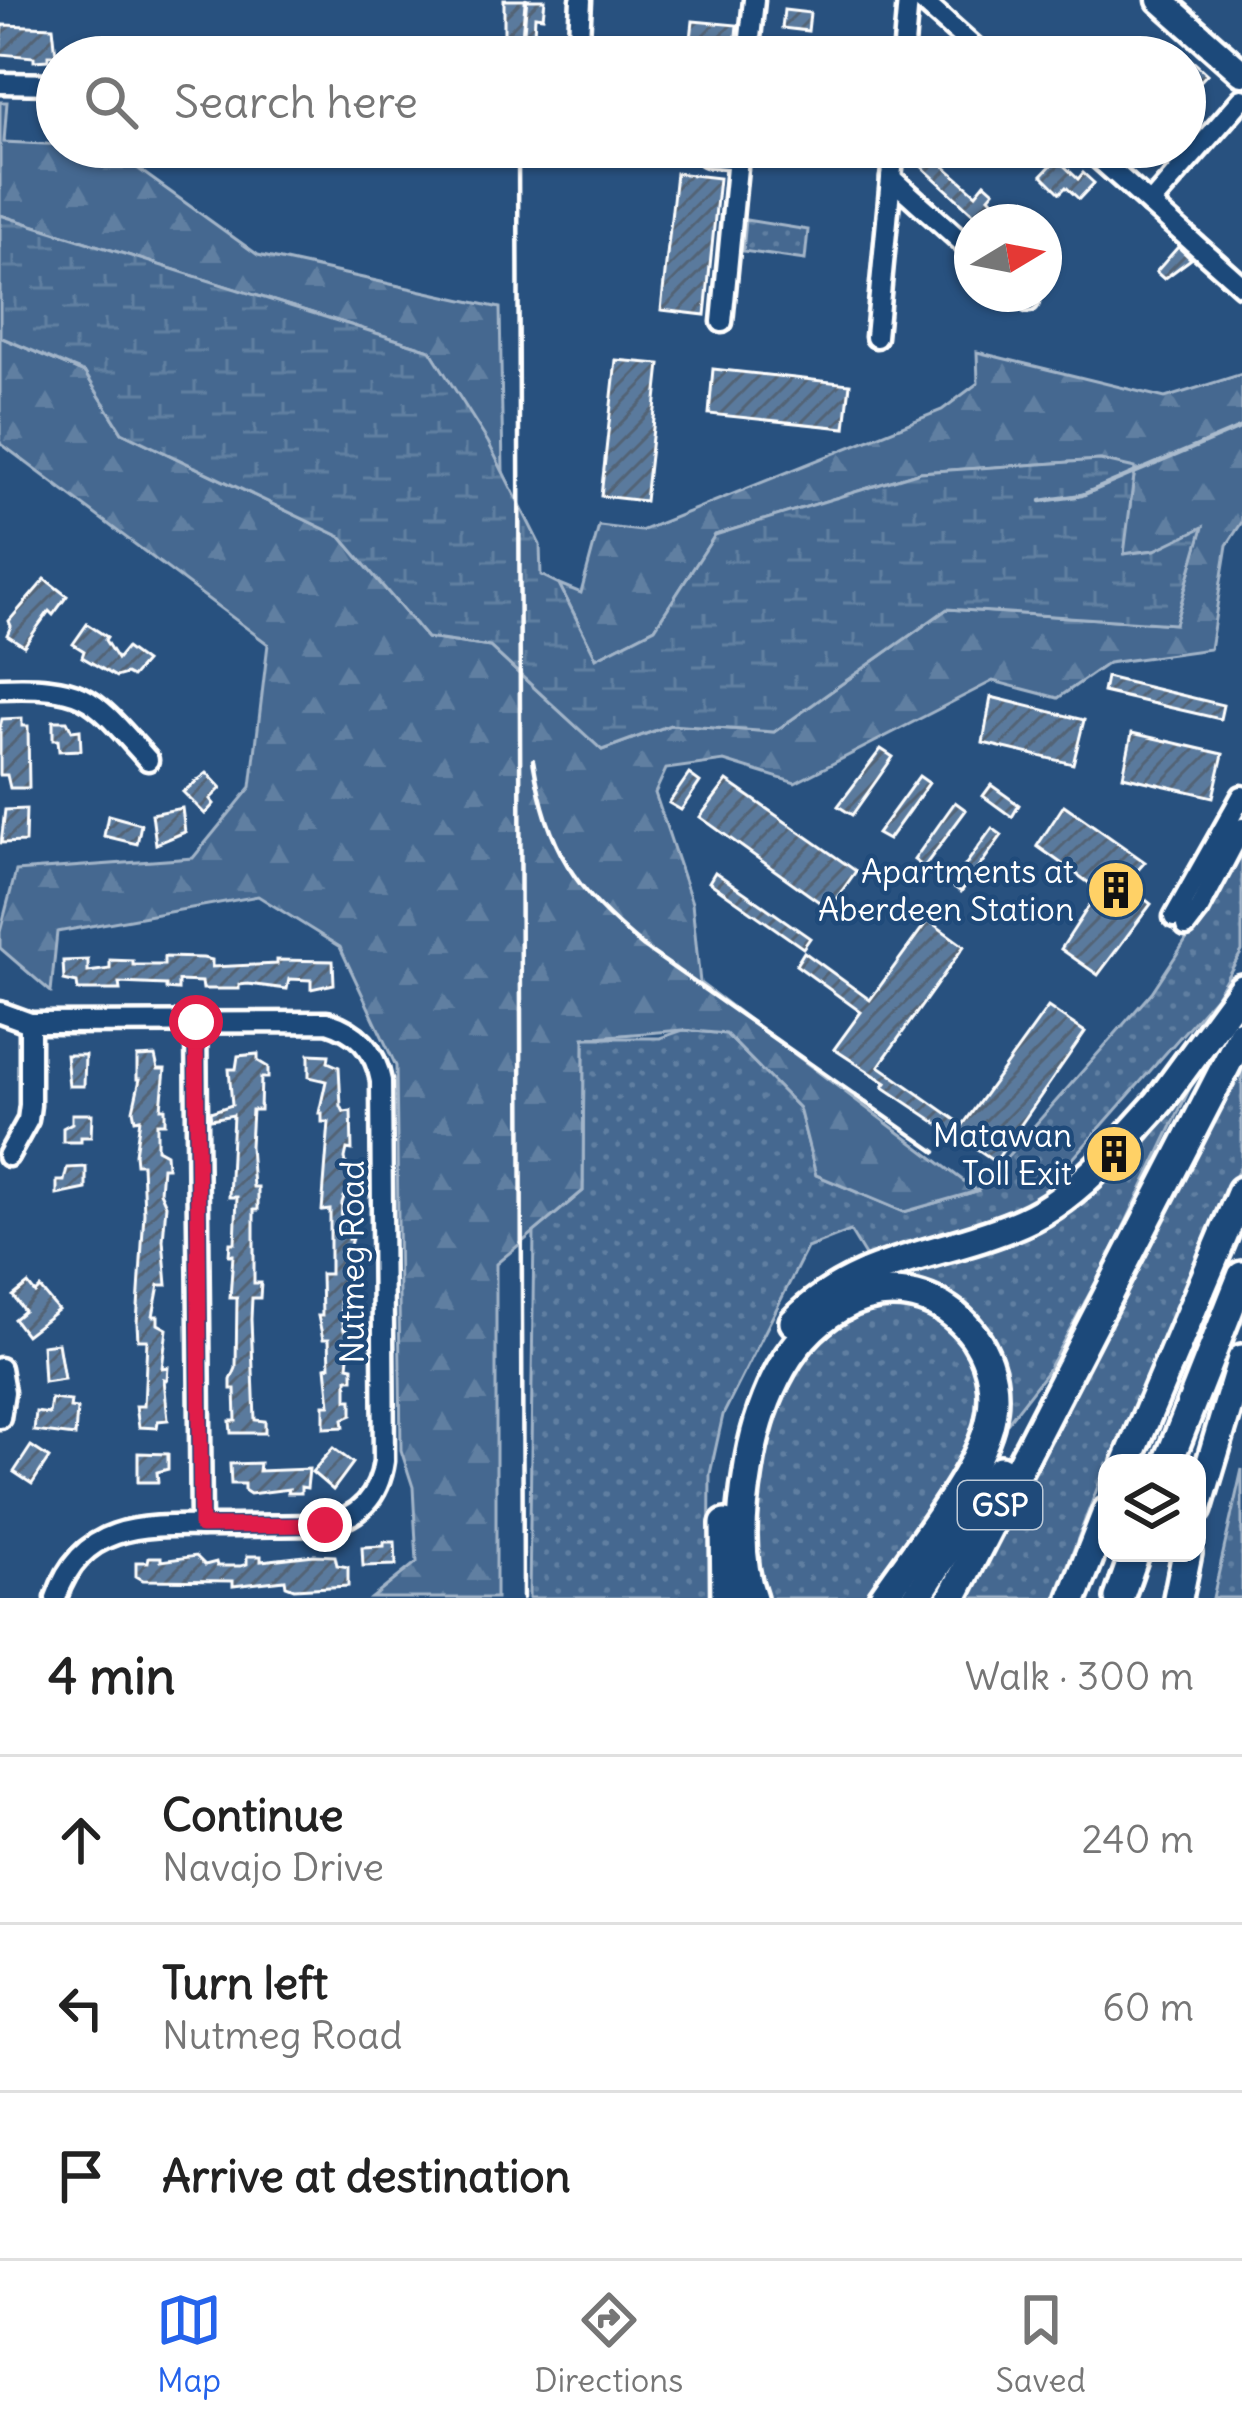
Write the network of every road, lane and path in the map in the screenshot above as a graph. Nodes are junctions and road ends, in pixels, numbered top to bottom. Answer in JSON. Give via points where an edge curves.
{"nodes":[{"id":1,"x":581,"y":0,"type":"edge"},
{"id":2,"x":754,"y":0,"type":"edge"},
{"id":3,"x":908,"y":0,"type":"edge"},
{"id":4,"x":921,"y":0,"type":"edge"},
{"id":5,"x":1160,"y":0,"type":"edge"},
{"id":6,"x":579,"y":36,"type":"edge"},
{"id":7,"x":750,"y":36,"type":"edge"},
{"id":8,"x":905,"y":36,"type":"edge"},
{"id":9,"x":961,"y":36,"type":"edge"},
{"id":10,"x":1200,"y":36,"type":"edge"},
{"id":11,"x":1206,"y":41,"type":"edge"},
{"id":12,"x":1242,"y":73,"type":"edge"},
{"id":13,"x":0,"y":83,"type":"edge"},
{"id":14,"x":36,"y":84,"type":"edge"},
{"id":15,"x":1242,"y":99,"type":"edge"},
{"id":16,"x":1206,"y":140,"type":"edge"},
{"id":17,"x":737,"y":168,"type":"edge"},
{"id":18,"x":892,"y":168,"type":"edge"},
{"id":19,"x":1110,"y":168,"type":"edge"},
{"id":20,"x":1182,"y":168,"type":"edge"},
{"id":21,"x":891,"y":178,"type":"junction"},
{"id":22,"x":1150,"y":204,"type":"junction"},
{"id":23,"x":954,"y":235,"type":"edge"},
{"id":24,"x":1242,"y":286,"type":"edge"},
{"id":25,"x":722,"y":322,"type":"dead end"},
{"id":26,"x":876,"y":337,"type":"dead end"},
{"id":27,"x":0,"y":688,"type":"edge"},
{"id":28,"x":148,"y":760,"type":"dead end"},
{"id":29,"x":1242,"y":796,"type":"edge"},
{"id":30,"x":1235,"y":830,"type":"edge"},
{"id":31,"x":1180,"y":921,"type":"dead end"},
{"id":32,"x":1242,"y":989,"type":"edge"},
{"id":33,"x":0,"y":1012,"type":"edge"},
{"id":34,"x":196,"y":1022,"type":"junction"},
{"id":35,"x":30,"y":1023,"type":"junction"},
{"id":36,"x":1242,"y":1034,"type":"edge"},
{"id":37,"x":8,"y":1156,"type":"dead end"},
{"id":38,"x":1242,"y":1191,"type":"edge"},
{"id":39,"x":1242,"y":1276,"type":"edge"},
{"id":40,"x":1242,"y":1359,"type":"edge"},
{"id":41,"x":0,"y":1368,"type":"edge"},
{"id":42,"x":1048,"y":1412,"type":"junction"},
{"id":43,"x":0,"y":1418,"type":"edge"},
{"id":44,"x":1131,"y":1454,"type":"edge"},
{"id":45,"x":1172,"y":1454,"type":"edge"},
{"id":46,"x":1206,"y":1479,"type":"edge"},
{"id":47,"x":201,"y":1526,"type":"junction"},
{"id":48,"x":1098,"y":1535,"type":"edge"},
{"id":49,"x":1133,"y":1562,"type":"edge"},
{"id":50,"x":1185,"y":1562,"type":"edge"},
{"id":51,"x":56,"y":1598,"type":"edge"},
{"id":52,"x":726,"y":1598,"type":"edge"},
{"id":53,"x":752,"y":1598,"type":"edge"},
{"id":54,"x":883,"y":1598,"type":"edge"},
{"id":55,"x":916,"y":1598,"type":"edge"},
{"id":56,"x":952,"y":1598,"type":"edge"},
{"id":57,"x":1073,"y":1598,"type":"edge"},
{"id":58,"x":1119,"y":1598,"type":"edge"},
{"id":59,"x":1178,"y":1598,"type":"edge"}],
"edges":[{"from":1,"to":6,"type":"street"},
{"from":2,"to":7,"type":"street"},
{"from":3,"to":8,"type":"street"},
{"from":4,"to":9,"type":"street"},
{"from":5,"to":10,"type":"main road"},
{"from":11,"to":12,"type":"main road"},
{"from":13,"to":14,"type":"street"},
{"from":15,"to":16,"type":"street"},
{"from":17,"to":25,"type":"street"},
{"from":18,"to":21,"type":"street"},
{"from":19,"to":22,"type":"street"},
{"from":20,"to":22,"type":"street"},
{"from":21,"to":23,"type":"street"},
{"from":21,"to":26,"type":"street"},
{"from":22,"to":24,"type":"street"},
{"from":27,"to":28,"type":"street","via":[[79,693]]},
{"from":29,"to":30,"type":"street"},
{"from":30,"to":31,"type":"street","via":[[1199,909]]},
{"from":32,"to":52,"type":"highway","via":[[1112,1153],[1039,1214],[865,1272],[796,1320],[765,1361],[739,1426],[725,1509]]},
{"from":33,"to":35,"type":"street","name":"Nutmeg Road"},
{"from":34,"to":35,"type":"street","name":"Nutmeg Road"},
{"from":34,"to":47,"type":"street"},
{"from":34,"to":47,"type":"street","name":"Nutmeg Road","via":[[320,1021],[355,1034],[379,1070],[381,1128],[378,1487],[340,1522]]},
{"from":35,"to":37,"type":"street","via":[[28,1120]]},
{"from":36,"to":42,"type":"highway","number":"GSP"},
{"from":38,"to":44,"type":"highway"},
{"from":39,"to":45,"type":"highway"},
{"from":40,"to":46,"type":"highway"},
{"from":41,"to":43,"type":"street"},
{"from":42,"to":55,"type":"highway"},
{"from":42,"to":56,"type":"highway","number":"GSP"},
{"from":47,"to":51,"type":"street","name":"Nutmeg Road","via":[[110,1534],[83,1552]]},
{"from":48,"to":57,"type":"highway"},
{"from":49,"to":58,"type":"highway"},
{"from":50,"to":59,"type":"highway"},
{"from":53,"to":54,"type":"highway","via":[[743,1550],[746,1484],[776,1380],[828,1315],[868,1296],[898,1293],[941,1306],[966,1325],[986,1354],[993,1387],[976,1458]]}]}
